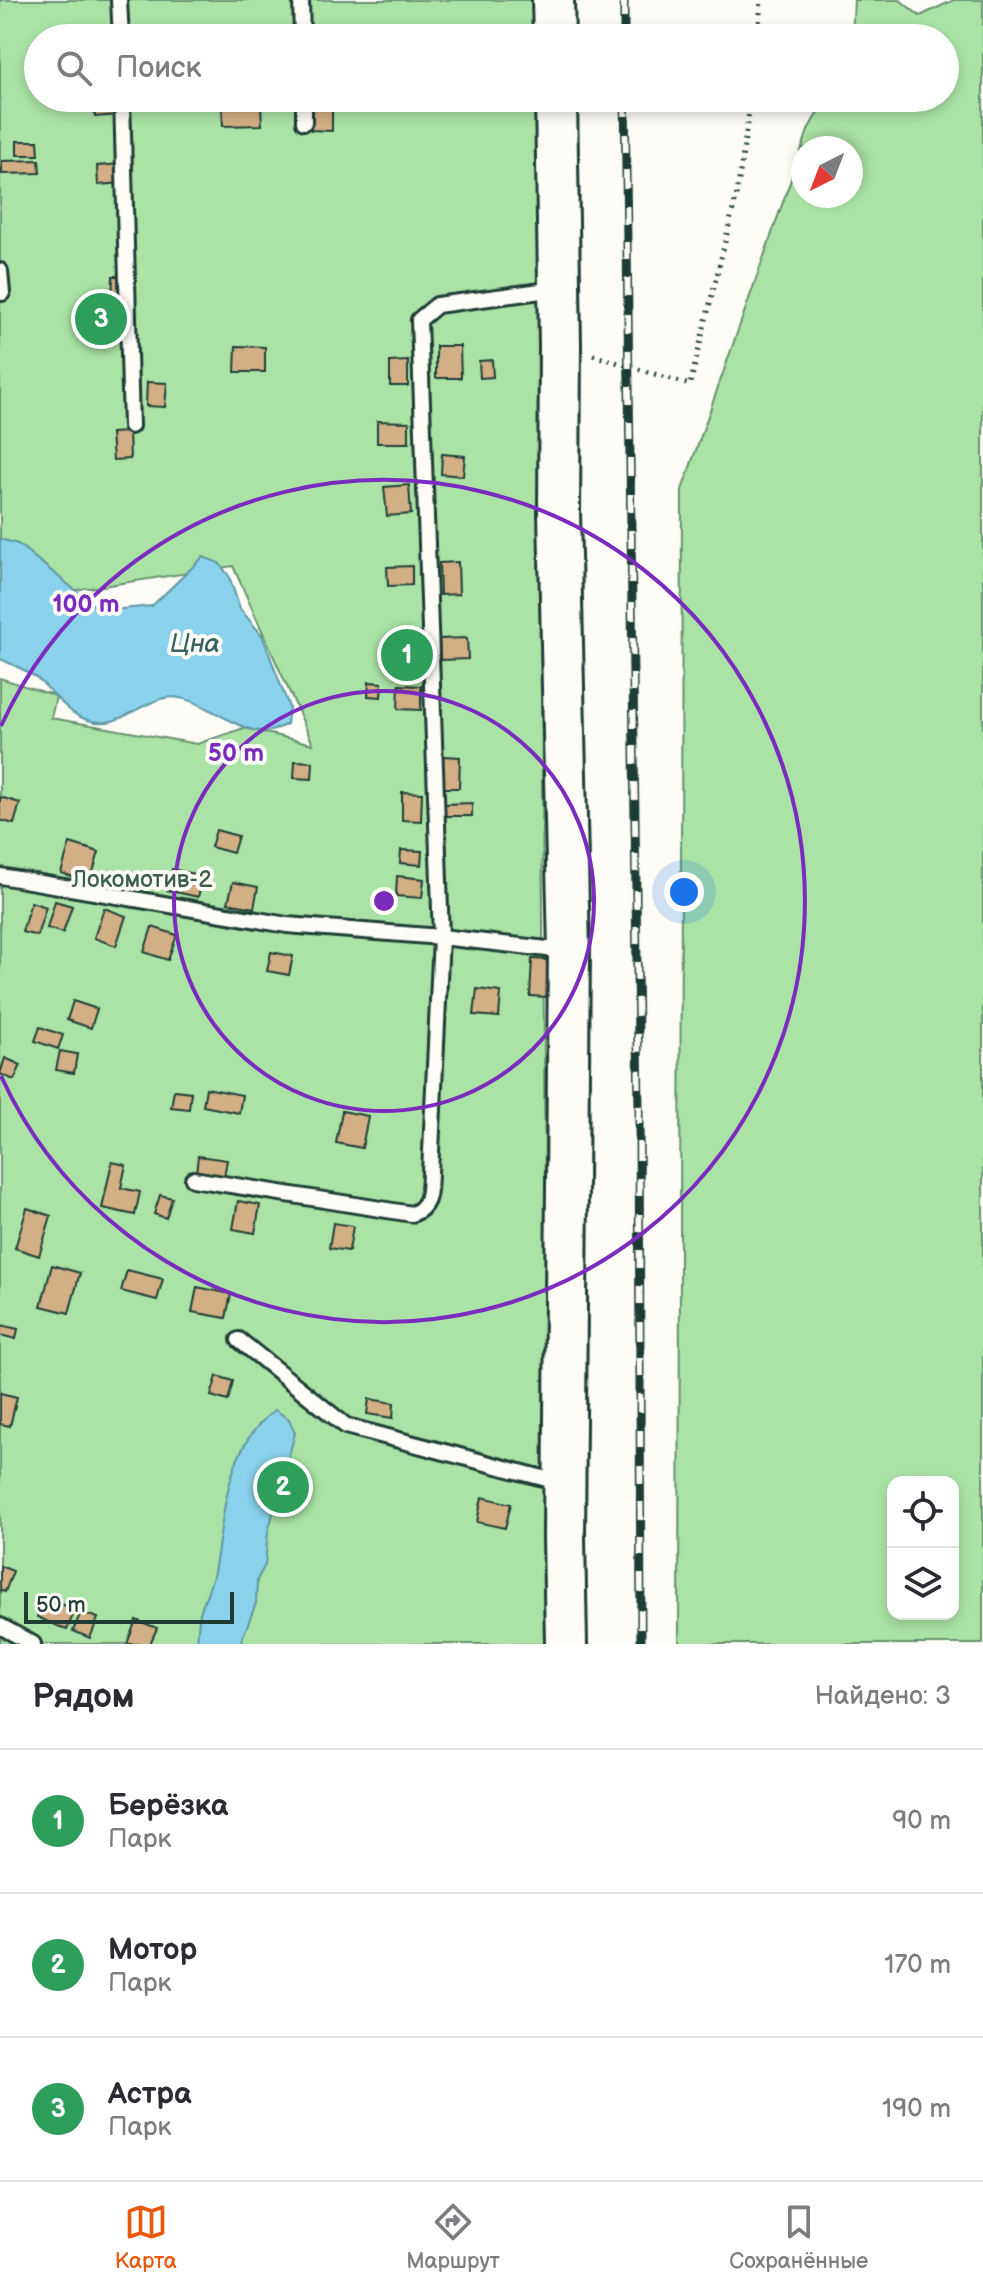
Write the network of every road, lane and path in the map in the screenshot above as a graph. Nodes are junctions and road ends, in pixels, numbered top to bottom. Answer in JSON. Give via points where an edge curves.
{"nodes":[{"id":1,"x":119,"y":0,"type":"edge"},
{"id":2,"x":301,"y":0,"type":"edge"},
{"id":3,"x":553,"y":0,"type":"edge"},
{"id":4,"x":761,"y":0,"type":"edge"},
{"id":5,"x":120,"y":24,"type":"edge"},
{"id":6,"x":302,"y":24,"type":"edge"},
{"id":7,"x":554,"y":24,"type":"edge"},
{"id":8,"x":759,"y":24,"type":"edge"},
{"id":9,"x":122,"y":112,"type":"edge"},
{"id":10,"x":304,"y":112,"type":"edge"},
{"id":11,"x":556,"y":112,"type":"edge"},
{"id":12,"x":749,"y":112,"type":"edge"},
{"id":13,"x":304,"y":122,"type":"dead end"},
{"id":14,"x":0,"y":271,"type":"edge"},
{"id":15,"x":557,"y":289,"type":"junction"},
{"id":16,"x":2,"y":293,"type":"dead end"},
{"id":17,"x":560,"y":346,"type":"junction"},
{"id":18,"x":131,"y":426,"type":"dead end"},
{"id":19,"x":0,"y":876,"type":"edge"},
{"id":20,"x":441,"y":937,"type":"junction"},
{"id":21,"x":569,"y":951,"type":"junction"},
{"id":22,"x":193,"y":1179,"type":"dead end"},
{"id":23,"x":239,"y":1340,"type":"dead end"},
{"id":24,"x":566,"y":1484,"type":"junction"},
{"id":25,"x":0,"y":1626,"type":"edge"},
{"id":26,"x":33,"y":1644,"type":"edge"},
{"id":27,"x":566,"y":1644,"type":"edge"}],
"edges":[{"from":1,"to":5,"type":"lane"},
{"from":2,"to":6,"type":"lane"},
{"from":3,"to":7,"type":"street"},
{"from":4,"to":8,"type":"path"},
{"from":9,"to":18,"type":"lane"},
{"from":10,"to":13,"type":"lane"},
{"from":11,"to":15,"type":"street"},
{"from":12,"to":17,"type":"path","via":[[737,193],[690,385]]},
{"from":14,"to":16,"type":"lane"},
{"from":15,"to":17,"type":"street"},
{"from":15,"to":20,"type":"lane","via":[[437,305],[419,320]]},
{"from":17,"to":21,"type":"street"},
{"from":19,"to":20,"type":"lane","via":[[287,925]]},
{"from":20,"to":21,"type":"lane"},
{"from":20,"to":22,"type":"lane","via":[[430,1173],[423,1208],[412,1214]]},
{"from":21,"to":24,"type":"street"},
{"from":23,"to":24,"type":"lane","via":[[346,1426]]},
{"from":24,"to":27,"type":"street"},
{"from":25,"to":26,"type":"lane"}]}
